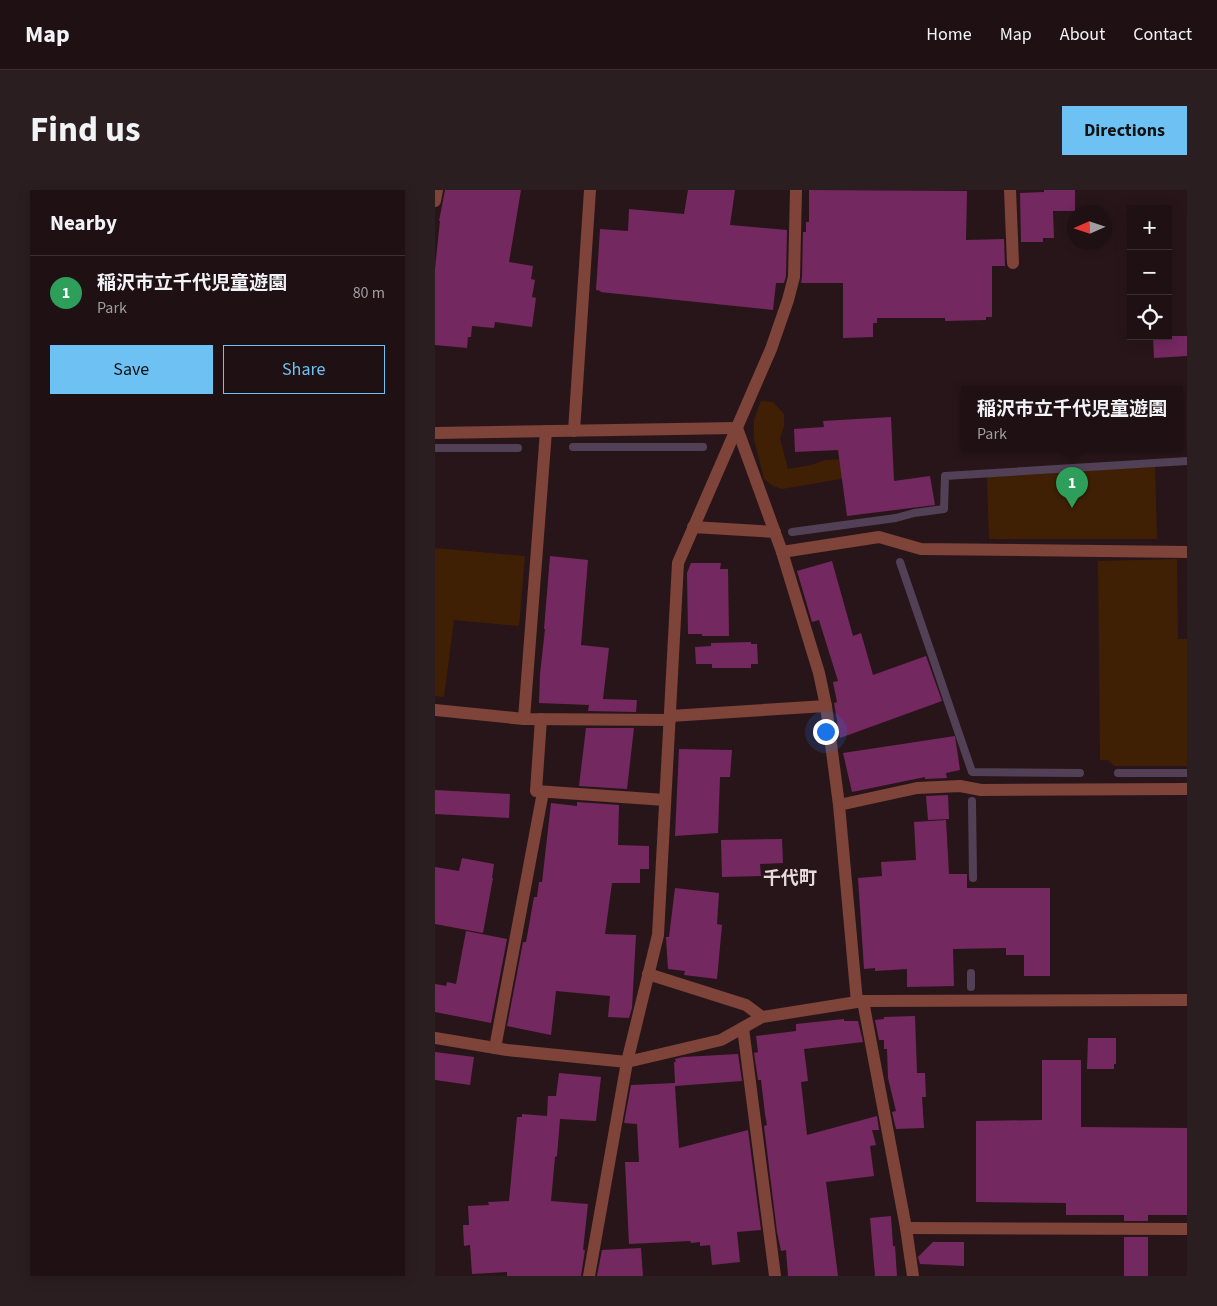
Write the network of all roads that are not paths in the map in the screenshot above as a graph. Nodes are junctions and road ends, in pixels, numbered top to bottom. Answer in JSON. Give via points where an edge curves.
{"nodes":[{"id":1,"x":437,"y":190,"type":"edge"},
{"id":2,"x":590,"y":190,"type":"edge"},
{"id":3,"x":796,"y":190,"type":"edge"},
{"id":4,"x":1010,"y":190,"type":"edge"},
{"id":5,"x":435,"y":201,"type":"edge"},
{"id":6,"x":1013,"y":263,"type":"dead end"},
{"id":7,"x":737,"y":428,"type":"junction"},
{"id":8,"x":546,"y":431,"type":"junction"},
{"id":9,"x":575,"y":431,"type":"junction"},
{"id":10,"x":435,"y":433,"type":"edge"},
{"id":11,"x":693,"y":527,"type":"junction"},
{"id":12,"x":775,"y":532,"type":"junction"},
{"id":13,"x":782,"y":552,"type":"junction"},
{"id":14,"x":1187,"y":552,"type":"edge"},
{"id":15,"x":826,"y":706,"type":"junction"},
{"id":16,"x":435,"y":710,"type":"edge"},
{"id":17,"x":670,"y":718,"type":"junction"},
{"id":18,"x":524,"y":719,"type":"junction"},
{"id":19,"x":541,"y":719,"type":"junction"},
{"id":20,"x":1187,"y":789,"type":"edge"},
{"id":21,"x":543,"y":792,"type":"junction"},
{"id":22,"x":665,"y":800,"type":"junction"},
{"id":23,"x":839,"y":805,"type":"junction"},
{"id":24,"x":648,"y":974,"type":"junction"},
{"id":25,"x":1187,"y":1000,"type":"edge"},
{"id":26,"x":860,"y":1002,"type":"junction"},
{"id":27,"x":762,"y":1017,"type":"junction"},
{"id":28,"x":743,"y":1028,"type":"junction"},
{"id":29,"x":435,"y":1038,"type":"edge"},
{"id":30,"x":495,"y":1048,"type":"junction"},
{"id":31,"x":627,"y":1062,"type":"junction"},
{"id":32,"x":907,"y":1228,"type":"junction"},
{"id":33,"x":1187,"y":1229,"type":"edge"},
{"id":34,"x":589,"y":1276,"type":"edge"},
{"id":35,"x":775,"y":1276,"type":"edge"},
{"id":36,"x":913,"y":1276,"type":"edge"}],
"edges":[{"from":1,"to":5,"type":"street"},
{"from":2,"to":9,"type":"street"},
{"from":3,"to":7,"type":"street","via":[[794,277],[771,349]]},
{"from":4,"to":6,"type":"street"},
{"from":7,"to":9,"type":"street"},
{"from":7,"to":11,"type":"street"},
{"from":7,"to":12,"type":"street"},
{"from":8,"to":9,"type":"street"},
{"from":8,"to":10,"type":"street"},
{"from":8,"to":18,"type":"street"},
{"from":11,"to":12,"type":"street"},
{"from":11,"to":17,"type":"street","via":[[678,562]]},
{"from":12,"to":13,"type":"street"},
{"from":13,"to":14,"type":"street","via":[[879,536],[921,549]]},
{"from":13,"to":15,"type":"street"},
{"from":15,"to":17,"type":"street"},
{"from":15,"to":23,"type":"street"},
{"from":16,"to":18,"type":"street"},
{"from":17,"to":19,"type":"street"},
{"from":17,"to":22,"type":"street"},
{"from":18,"to":19,"type":"street"},
{"from":19,"to":21,"type":"street","via":[[536,791]]},
{"from":20,"to":23,"type":"street","via":[[981,790],[960,786],[917,788]]},
{"from":21,"to":22,"type":"street"},
{"from":21,"to":30,"type":"street"},
{"from":22,"to":24,"type":"street","via":[[658,935]]},
{"from":23,"to":26,"type":"street"},
{"from":24,"to":27,"type":"street","via":[[745,1005]]},
{"from":24,"to":31,"type":"street"},
{"from":25,"to":26,"type":"street"},
{"from":26,"to":27,"type":"street"},
{"from":26,"to":32,"type":"street"},
{"from":27,"to":28,"type":"street"},
{"from":28,"to":31,"type":"street","via":[[721,1040]]},
{"from":28,"to":35,"type":"street"},
{"from":29,"to":30,"type":"street"},
{"from":30,"to":31,"type":"street"},
{"from":31,"to":34,"type":"street"},
{"from":32,"to":33,"type":"street"},
{"from":32,"to":36,"type":"street"}]}
